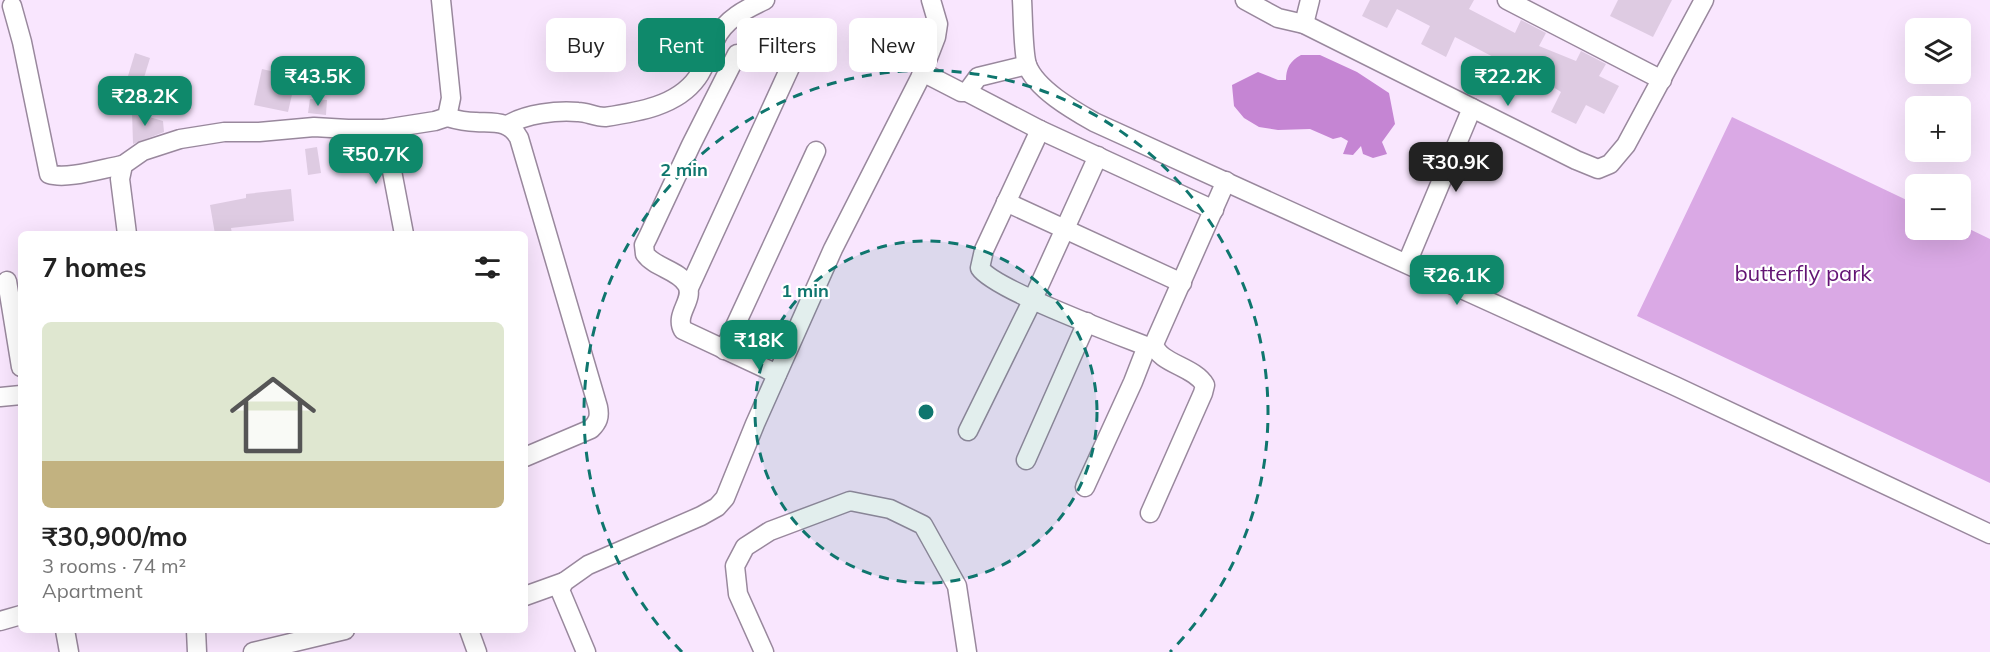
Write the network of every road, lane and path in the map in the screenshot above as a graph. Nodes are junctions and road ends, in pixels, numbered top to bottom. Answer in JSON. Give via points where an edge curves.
{"nodes":[{"id":1,"x":441,"y":0,"type":"edge"},
{"id":2,"x":765,"y":0,"type":"edge"},
{"id":3,"x":931,"y":0,"type":"edge"},
{"id":4,"x":1022,"y":0,"type":"edge"},
{"id":5,"x":1245,"y":0,"type":"edge"},
{"id":6,"x":1310,"y":0,"type":"edge"},
{"id":7,"x":1507,"y":0,"type":"edge"},
{"id":8,"x":1704,"y":0,"type":"edge"},
{"id":9,"x":12,"y":6,"type":"dead end"},
{"id":10,"x":1304,"y":24,"type":"junction"},
{"id":11,"x":737,"y":54,"type":"dead end"},
{"id":12,"x":1028,"y":65,"type":"junction"},
{"id":13,"x":789,"y":72,"type":"edge"},
{"id":14,"x":921,"y":76,"type":"junction"},
{"id":15,"x":1662,"y":80,"type":"junction"},
{"id":16,"x":967,"y":92,"type":"junction"},
{"id":17,"x":1472,"y":108,"type":"junction"},
{"id":18,"x":447,"y":117,"type":"junction"},
{"id":19,"x":508,"y":125,"type":"junction"},
{"id":20,"x":384,"y":129,"type":"junction"},
{"id":21,"x":1040,"y":130,"type":"junction"},
{"id":22,"x":816,"y":150,"type":"dead end"},
{"id":23,"x":1098,"y":156,"type":"junction"},
{"id":24,"x":123,"y":165,"type":"junction"},
{"id":25,"x":1226,"y":181,"type":"junction"},
{"id":26,"x":1006,"y":202,"type":"junction"},
{"id":27,"x":1214,"y":210,"type":"junction"},
{"id":28,"x":1064,"y":229,"type":"junction"},
{"id":29,"x":127,"y":231,"type":"edge"},
{"id":30,"x":403,"y":231,"type":"edge"},
{"id":31,"x":1407,"y":263,"type":"junction"},
{"id":32,"x":7,"y":281,"type":"dead end"},
{"id":33,"x":1182,"y":283,"type":"junction"},
{"id":34,"x":689,"y":288,"type":"junction"},
{"id":35,"x":1033,"y":299,"type":"junction"},
{"id":36,"x":1087,"y":321,"type":"junction"},
{"id":37,"x":1151,"y":348,"type":"junction"},
{"id":38,"x":18,"y":349,"type":"edge"},
{"id":39,"x":724,"y":350,"type":"junction"},
{"id":40,"x":777,"y":374,"type":"junction"},
{"id":41,"x":18,"y":395,"type":"edge"},
{"id":42,"x":0,"y":397,"type":"edge"},
{"id":43,"x":968,"y":431,"type":"dead end"},
{"id":44,"x":528,"y":456,"type":"edge"},
{"id":45,"x":1026,"y":460,"type":"dead end"},
{"id":46,"x":1085,"y":487,"type":"dead end"},
{"id":47,"x":1150,"y":513,"type":"dead end"},
{"id":48,"x":1990,"y":534,"type":"edge"},
{"id":49,"x":564,"y":582,"type":"junction"},
{"id":50,"x":528,"y":595,"type":"edge"},
{"id":51,"x":18,"y":616,"type":"edge"},
{"id":52,"x":0,"y":621,"type":"edge"},
{"id":53,"x":66,"y":633,"type":"edge"},
{"id":54,"x":196,"y":633,"type":"edge"},
{"id":55,"x":333,"y":633,"type":"edge"},
{"id":56,"x":470,"y":633,"type":"edge"},
{"id":57,"x":69,"y":652,"type":"edge"},
{"id":58,"x":197,"y":652,"type":"edge"},
{"id":59,"x":254,"y":652,"type":"edge"},
{"id":60,"x":477,"y":652,"type":"edge"},
{"id":61,"x":586,"y":652,"type":"edge"},
{"id":62,"x":764,"y":652,"type":"edge"},
{"id":63,"x":967,"y":652,"type":"edge"}],
"edges":[{"from":1,"to":18,"type":"street","via":[[451,98]]},
{"from":2,"to":19,"type":"street","via":[[725,25],[696,79],[670,101],[605,117],[579,111],[529,116]]},
{"from":3,"to":14,"type":"street","via":[[938,24]]},
{"from":4,"to":12,"type":"street"},
{"from":5,"to":10,"type":"street","via":[[1278,18]]},
{"from":6,"to":10,"type":"street"},
{"from":7,"to":15,"type":"street"},
{"from":8,"to":15,"type":"street"},
{"from":9,"to":24,"type":"street","via":[[49,174],[67,175]]},
{"from":10,"to":17,"type":"street"},
{"from":11,"to":34,"type":"street","via":[[644,245],[649,260],[678,276]]},
{"from":12,"to":16,"type":"street","via":[[978,77]]},
{"from":12,"to":25,"type":"street","via":[[1037,80],[1072,110]]},
{"from":13,"to":34,"type":"street"},
{"from":14,"to":16,"type":"street","via":[[928,75]]},
{"from":14,"to":40,"type":"street","via":[[833,249]]},
{"from":15,"to":17,"type":"street","via":[[1626,145],[1610,164],[1598,169]]},
{"from":16,"to":21,"type":"street"},
{"from":17,"to":31,"type":"street"},
{"from":18,"to":19,"type":"street"},
{"from":18,"to":20,"type":"street"},
{"from":19,"to":44,"type":"street","via":[[519,138],[599,415],[591,429]]},
{"from":20,"to":24,"type":"street","via":[[314,127],[224,132],[143,151]]},
{"from":20,"to":30,"type":"street"},
{"from":21,"to":23,"type":"street"},
{"from":21,"to":26,"type":"street"},
{"from":22,"to":39,"type":"street"},
{"from":23,"to":27,"type":"street"},
{"from":23,"to":28,"type":"street"},
{"from":24,"to":29,"type":"street","via":[[120,179]]},
{"from":25,"to":27,"type":"street"},
{"from":25,"to":31,"type":"street"},
{"from":26,"to":28,"type":"street"},
{"from":26,"to":35,"type":"street","via":[[980,268],[994,281]]},
{"from":27,"to":33,"type":"street"},
{"from":28,"to":33,"type":"street"},
{"from":28,"to":35,"type":"street"},
{"from":31,"to":48,"type":"street"},
{"from":32,"to":38,"type":"street"},
{"from":33,"to":37,"type":"street"},
{"from":34,"to":39,"type":"street","via":[[680,324],[683,330]]},
{"from":35,"to":36,"type":"street"},
{"from":35,"to":43,"type":"street"},
{"from":36,"to":37,"type":"street"},
{"from":36,"to":45,"type":"street"},
{"from":37,"to":46,"type":"street"},
{"from":37,"to":47,"type":"street","via":[[1195,374],[1205,386]]},
{"from":39,"to":40,"type":"street"},
{"from":40,"to":49,"type":"street","via":[[731,488],[717,507],[588,565]]},
{"from":41,"to":42,"type":"street"},
{"from":49,"to":50,"type":"street"},
{"from":49,"to":61,"type":"street","via":[[560,590]]},
{"from":51,"to":52,"type":"street"},
{"from":53,"to":57,"type":"street"},
{"from":54,"to":58,"type":"street"},
{"from":55,"to":59,"type":"street"},
{"from":56,"to":60,"type":"street"},
{"from":62,"to":63,"type":"street","via":[[738,594],[735,566],[745,547],[770,531],[849,501],[890,509],[923,525],[957,586]]}]}
